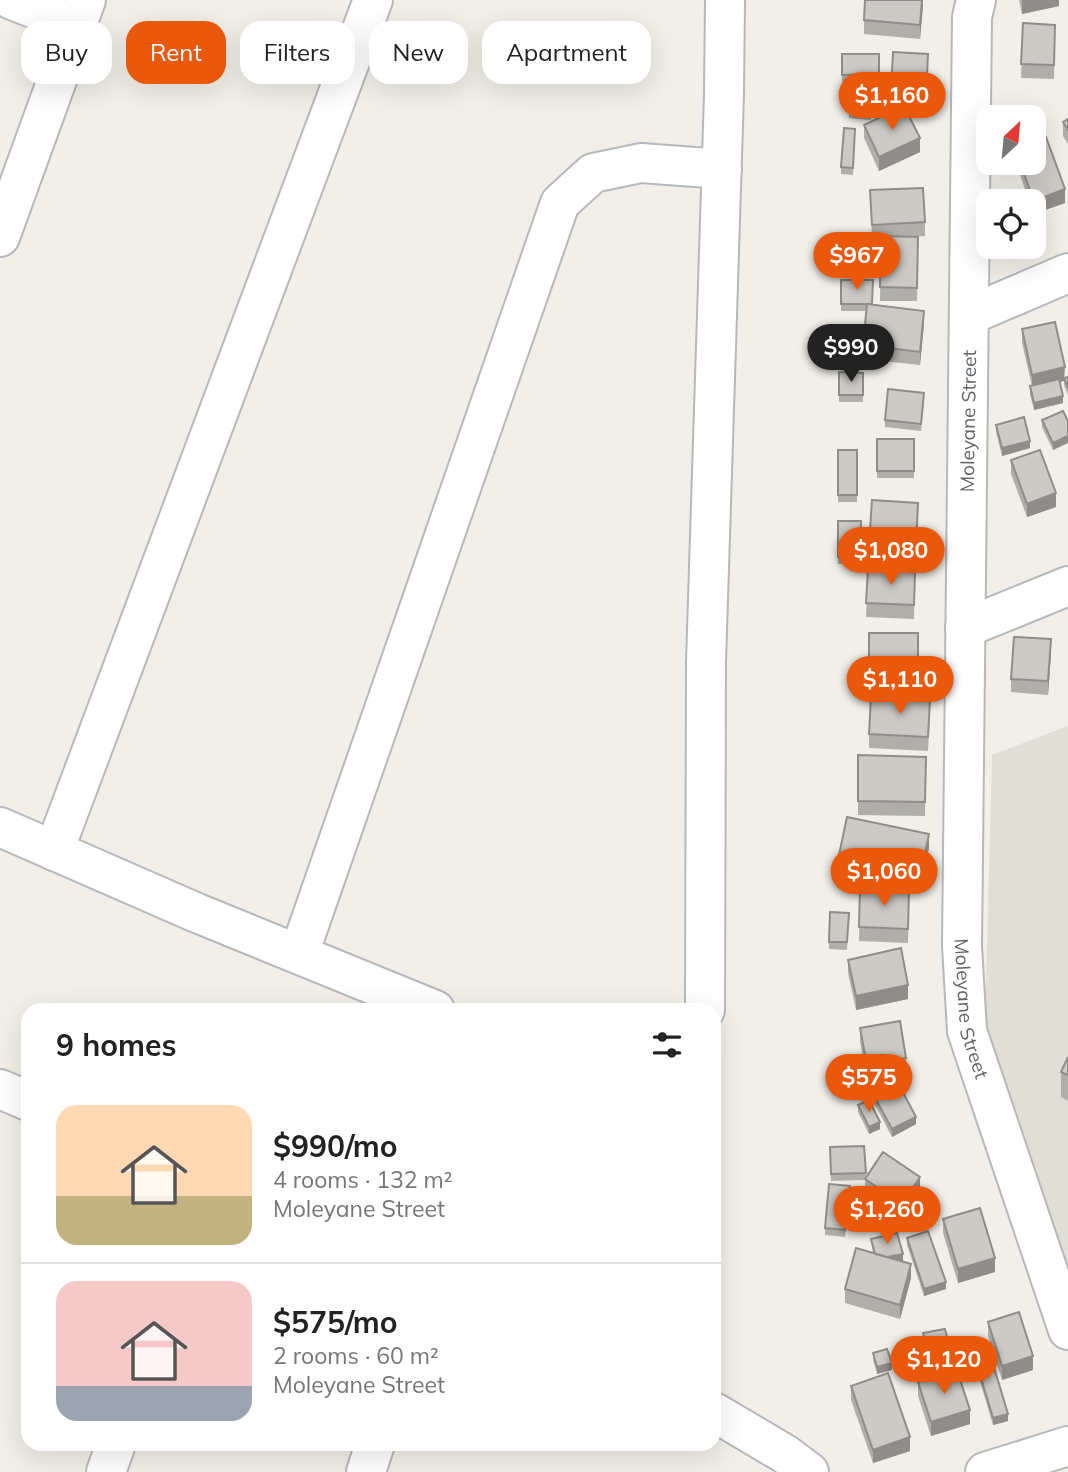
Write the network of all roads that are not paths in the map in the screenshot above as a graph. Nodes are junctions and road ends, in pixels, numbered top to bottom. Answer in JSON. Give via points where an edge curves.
{"nodes":[{"id":1,"x":12,"y":0,"type":"edge"},
{"id":2,"x":373,"y":0,"type":"edge"},
{"id":3,"x":725,"y":0,"type":"edge"},
{"id":4,"x":975,"y":0,"type":"edge"},
{"id":5,"x":81,"y":13,"type":"edge"},
{"id":6,"x":722,"y":169,"type":"junction"},
{"id":7,"x":0,"y":237,"type":"edge"},
{"id":8,"x":1068,"y":274,"type":"edge"},
{"id":9,"x":970,"y":314,"type":"junction"},
{"id":10,"x":1068,"y":586,"type":"edge"},
{"id":11,"x":965,"y":628,"type":"junction"},
{"id":12,"x":0,"y":827,"type":"edge"},
{"id":13,"x":54,"y":851,"type":"junction"},
{"id":14,"x":299,"y":954,"type":"junction"},
{"id":15,"x":418,"y":1003,"type":"edge"},
{"id":16,"x":705,"y":1003,"type":"edge"},
{"id":17,"x":0,"y":1089,"type":"edge"},
{"id":18,"x":21,"y":1098,"type":"edge"},
{"id":19,"x":1068,"y":1330,"type":"edge"},
{"id":20,"x":721,"y":1416,"type":"edge"},
{"id":21,"x":1068,"y":1446,"type":"edge"},
{"id":22,"x":114,"y":1451,"type":"edge"},
{"id":23,"x":374,"y":1451,"type":"edge"},
{"id":24,"x":106,"y":1472,"type":"edge"},
{"id":25,"x":366,"y":1472,"type":"edge"},
{"id":26,"x":809,"y":1472,"type":"edge"},
{"id":27,"x":985,"y":1472,"type":"edge"}],
"edges":[{"from":1,"to":5,"type":"street"},
{"from":2,"to":13,"type":"street"},
{"from":3,"to":6,"type":"street"},
{"from":4,"to":9,"type":"street","name":"Moleyane Street"},
{"from":5,"to":7,"type":"street"},
{"from":6,"to":14,"type":"street","via":[[641,163],[593,173],[560,203]]},
{"from":6,"to":16,"type":"street","via":[[706,662]]},
{"from":8,"to":9,"type":"street"},
{"from":9,"to":11,"type":"street","name":"Moleyane Street"},
{"from":10,"to":11,"type":"street"},
{"from":11,"to":19,"type":"street","name":"Moleyane Street","via":[[962,946],[967,1031]]},
{"from":12,"to":13,"type":"street"},
{"from":13,"to":14,"type":"street"},
{"from":14,"to":15,"type":"street"},
{"from":17,"to":18,"type":"street"},
{"from":20,"to":26,"type":"street"},
{"from":21,"to":27,"type":"street"},
{"from":22,"to":24,"type":"street"},
{"from":23,"to":25,"type":"street"}]}
